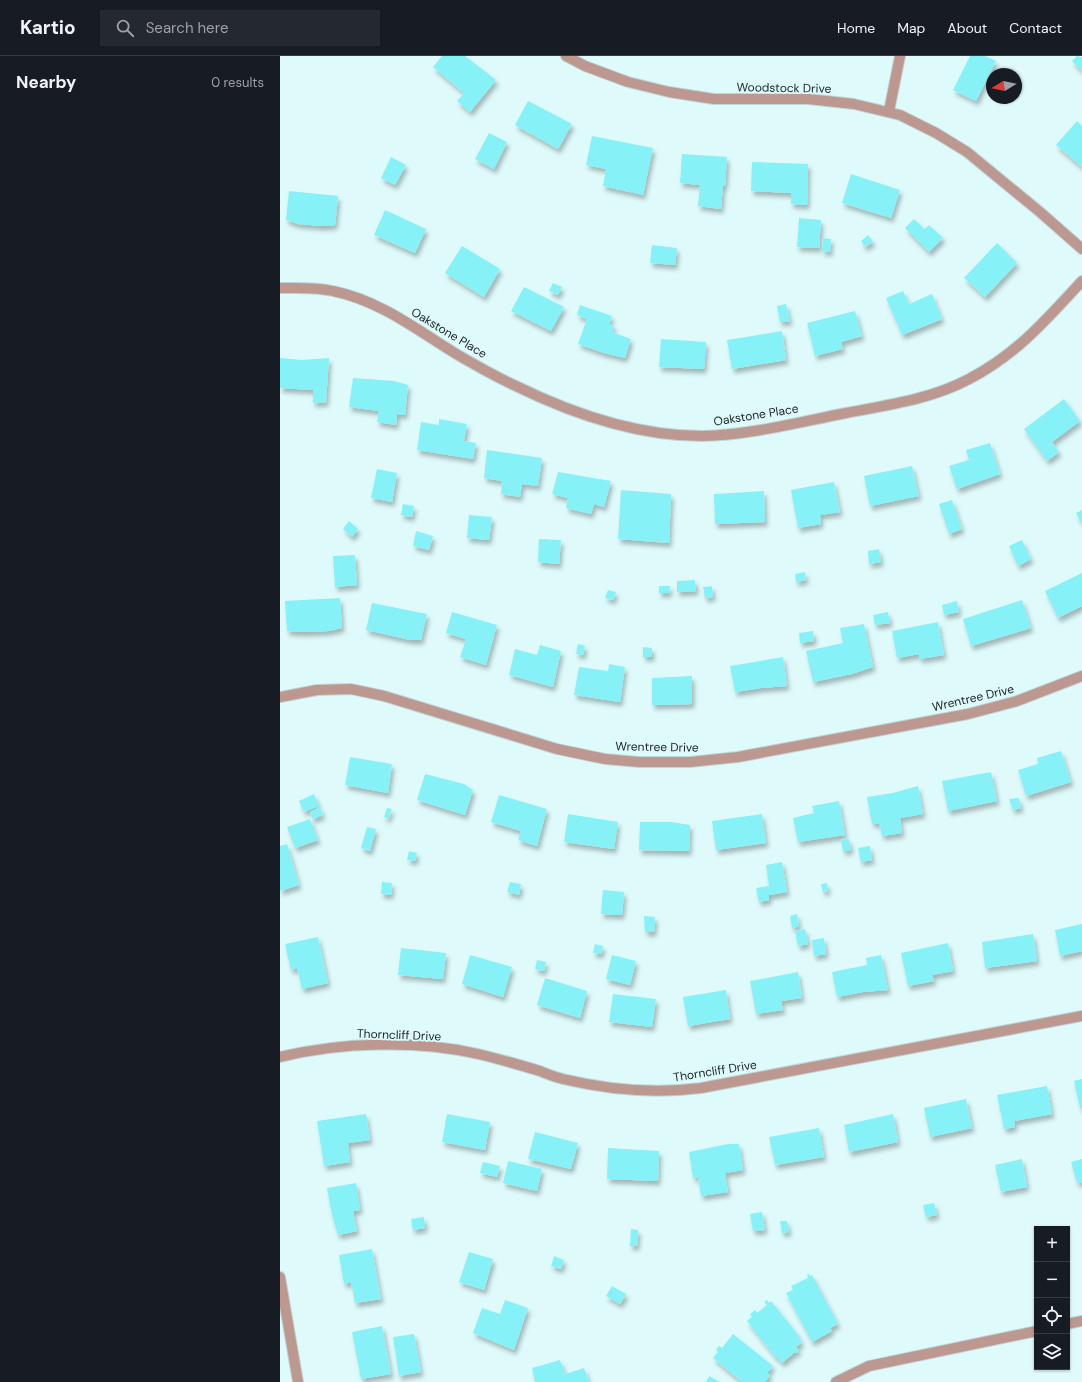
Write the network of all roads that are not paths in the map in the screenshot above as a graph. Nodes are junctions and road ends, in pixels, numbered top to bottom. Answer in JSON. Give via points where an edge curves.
{"nodes":[{"id":1,"x":566,"y":56,"type":"edge"},
{"id":2,"x":900,"y":56,"type":"edge"},
{"id":3,"x":889,"y":112,"type":"junction"},
{"id":4,"x":1082,"y":249,"type":"edge"},
{"id":5,"x":1082,"y":281,"type":"edge"},
{"id":6,"x":280,"y":288,"type":"edge"},
{"id":7,"x":1082,"y":676,"type":"edge"},
{"id":8,"x":280,"y":697,"type":"edge"},
{"id":9,"x":1082,"y":1016,"type":"edge"},
{"id":10,"x":280,"y":1057,"type":"edge"},
{"id":11,"x":280,"y":1277,"type":"edge"},
{"id":12,"x":1082,"y":1321,"type":"edge"},
{"id":13,"x":1070,"y":1323,"type":"edge"},
{"id":14,"x":1034,"y":1332,"type":"edge"},
{"id":15,"x":298,"y":1382,"type":"edge"},
{"id":16,"x":836,"y":1382,"type":"edge"}],
"edges":[{"from":1,"to":3,"type":"street","name":"Woodstock Drive","via":[[628,82],[669,92],[714,99],[808,99],[854,104]]},
{"from":2,"to":3,"type":"street"},
{"from":3,"to":4,"type":"street","name":"Woodstock Drive","via":[[936,133],[967,152]]},
{"from":5,"to":6,"type":"street","name":"Oakstone Place","via":[[1021,345],[970,379],[951,388],[912,400],[740,433],[702,436],[621,426],[570,410],[515,386],[369,302],[332,290]]},
{"from":7,"to":8,"type":"street","name":"Wrentree Drive","via":[[1017,701],[968,714],[738,757],[690,762],[605,759],[556,749],[384,696],[351,689],[317,690]]},
{"from":9,"to":10,"type":"street","name":"Thorncliff Drive","via":[[701,1088],[649,1092],[605,1088],[478,1054],[438,1048],[396,1045],[345,1046]]},
{"from":11,"to":15,"type":"street"},
{"from":12,"to":13,"type":"street"},
{"from":14,"to":16,"type":"street","via":[[869,1366]]}]}
